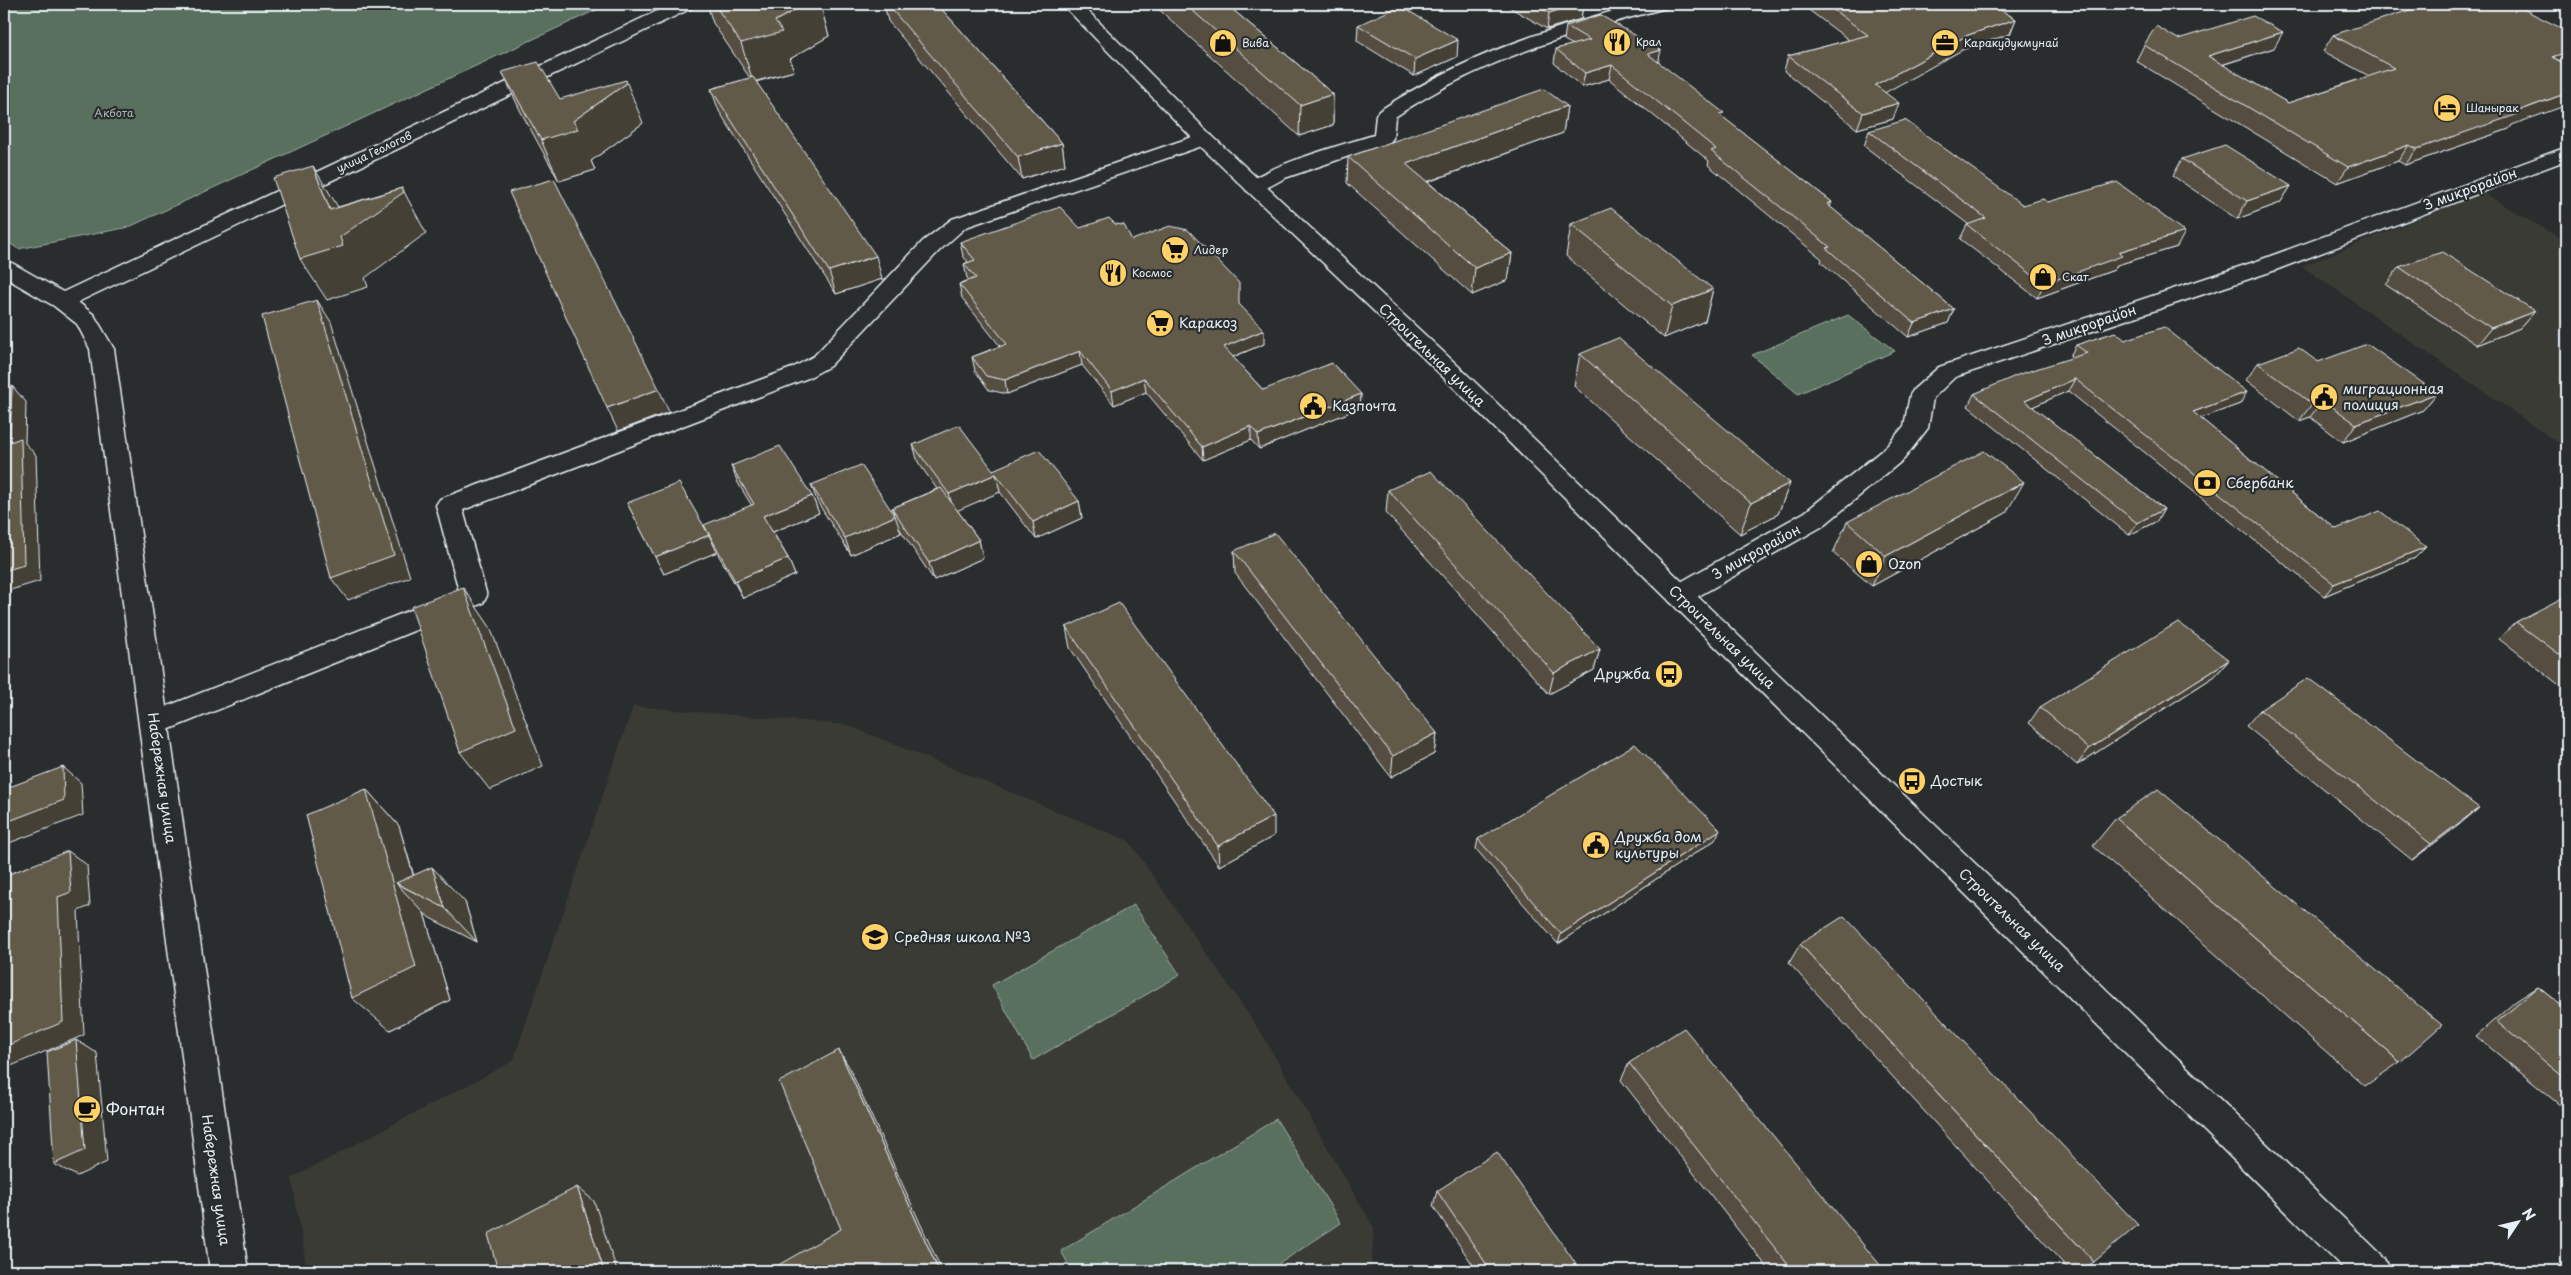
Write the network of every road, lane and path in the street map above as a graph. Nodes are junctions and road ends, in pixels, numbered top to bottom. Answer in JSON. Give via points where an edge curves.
{"nodes":[{"id":1,"x":686,"y":4,"type":"edge"},
{"id":2,"x":1071,"y":4,"type":"edge"},
{"id":3,"x":1660,"y":4,"type":"edge"},
{"id":4,"x":1204,"y":139,"type":"junction"},
{"id":5,"x":2567,"y":153,"type":"edge"},
{"id":6,"x":1254,"y":187,"type":"junction"},
{"id":7,"x":4,"y":268,"type":"edge"},
{"id":8,"x":62,"y":301,"type":"junction"},
{"id":9,"x":1679,"y":595,"type":"junction"},
{"id":10,"x":155,"y":723,"type":"junction"},
{"id":11,"x":229,"y":1271,"type":"edge"},
{"id":12,"x":2372,"y":1271,"type":"edge"}],
"edges":[{"from":1,"to":8,"type":"street","name":"улица Геологов"},
{"from":2,"to":4,"type":"street","name":"Строительная улица"},
{"from":3,"to":6,"type":"street","via":[[1563,29],[1483,60],[1410,97],[1386,115],[1383,138],[1278,174]]},
{"from":4,"to":6,"type":"street","name":"Строительная улица"},
{"from":4,"to":10,"type":"street","via":[[959,223],[931,246],[822,362],[800,373],[449,505],[474,596]]},
{"from":5,"to":9,"type":"street","name":"3 микрорайон","via":[[2266,266],[1947,372],[1922,395],[1916,428],[1894,453],[1814,519]]},
{"from":6,"to":9,"type":"street","name":"Строительная улица","via":[[1446,367]]},
{"from":7,"to":8,"type":"street","name":"Набережная улица"},
{"from":8,"to":10,"type":"street","name":"Набережная улица","via":[[86,320],[102,349]]},
{"from":9,"to":12,"type":"street","name":"Строительная улица"},
{"from":10,"to":11,"type":"street","name":"Набережная улица"}]}
